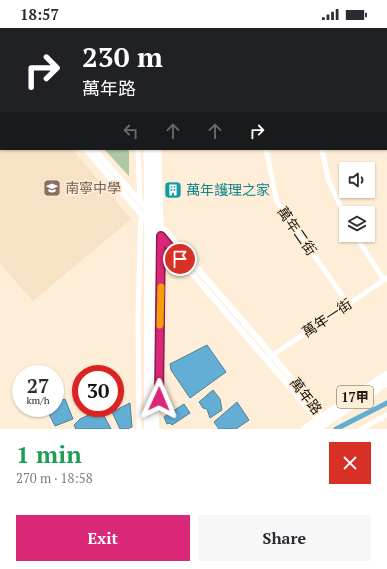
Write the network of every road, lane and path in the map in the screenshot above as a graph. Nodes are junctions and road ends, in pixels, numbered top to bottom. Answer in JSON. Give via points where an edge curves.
{"nodes":[{"id":1,"x":87,"y":150,"type":"edge"},
{"id":2,"x":95,"y":150,"type":"edge"},
{"id":3,"x":138,"y":150,"type":"edge"},
{"id":4,"x":147,"y":150,"type":"edge"},
{"id":5,"x":154,"y":150,"type":"edge"},
{"id":6,"x":159,"y":150,"type":"edge"},
{"id":7,"x":266,"y":150,"type":"edge"},
{"id":8,"x":322,"y":150,"type":"edge"},
{"id":9,"x":140,"y":201,"type":"junction"},
{"id":10,"x":340,"y":206,"type":"edge"},
{"id":11,"x":141,"y":213,"type":"junction"},
{"id":12,"x":161,"y":226,"type":"junction"},
{"id":13,"x":161,"y":236,"type":"junction"},
{"id":14,"x":360,"y":242,"type":"edge"},
{"id":15,"x":386,"y":279,"type":"edge"},
{"id":16,"x":348,"y":304,"type":"junction"},
{"id":17,"x":270,"y":357,"type":"junction"},
{"id":18,"x":387,"y":375,"type":"edge"},
{"id":19,"x":387,"y":382,"type":"edge"},
{"id":20,"x":387,"y":414,"type":"edge"},
{"id":21,"x":321,"y":424,"type":"edge"},
{"id":22,"x":139,"y":429,"type":"edge"},
{"id":23,"x":148,"y":429,"type":"edge"},
{"id":24,"x":155,"y":429,"type":"edge"},
{"id":25,"x":159,"y":429,"type":"edge"},
{"id":26,"x":305,"y":429,"type":"edge"},
{"id":27,"x":361,"y":429,"type":"edge"}],
"edges":[{"from":1,"to":11,"type":"street","name":"萬年路"},
{"from":2,"to":9,"type":"street","name":"萬年路"},
{"from":3,"to":9,"type":"street"},
{"from":4,"to":23,"type":"main road"},
{"from":5,"to":24,"type":"main road"},
{"from":6,"to":12,"type":"street"},
{"from":7,"to":16,"type":"street","name":"萬年二街","via":[[277,202]]},
{"from":8,"to":10,"type":"street","via":[[328,179]]},
{"from":9,"to":11,"type":"street"},
{"from":9,"to":12,"type":"street","name":"萬年路"},
{"from":11,"to":13,"type":"street","name":"萬年路"},
{"from":11,"to":22,"type":"street","via":[[138,316]]},
{"from":12,"to":13,"type":"street"},
{"from":12,"to":17,"type":"street","name":"萬年路"},
{"from":13,"to":17,"type":"street","name":"萬年路"},
{"from":13,"to":25,"type":"street"},
{"from":14,"to":15,"type":"street"},
{"from":15,"to":16,"type":"street","name":"萬年一街"},
{"from":16,"to":17,"type":"street","name":"萬年一街"},
{"from":17,"to":21,"type":"street","name":"萬年路"},
{"from":18,"to":21,"type":"main road","number":"17甲"},
{"from":19,"to":21,"type":"main road","number":"17甲"},
{"from":20,"to":27,"type":"street"},
{"from":21,"to":26,"type":"main road","number":"17甲"}]}
